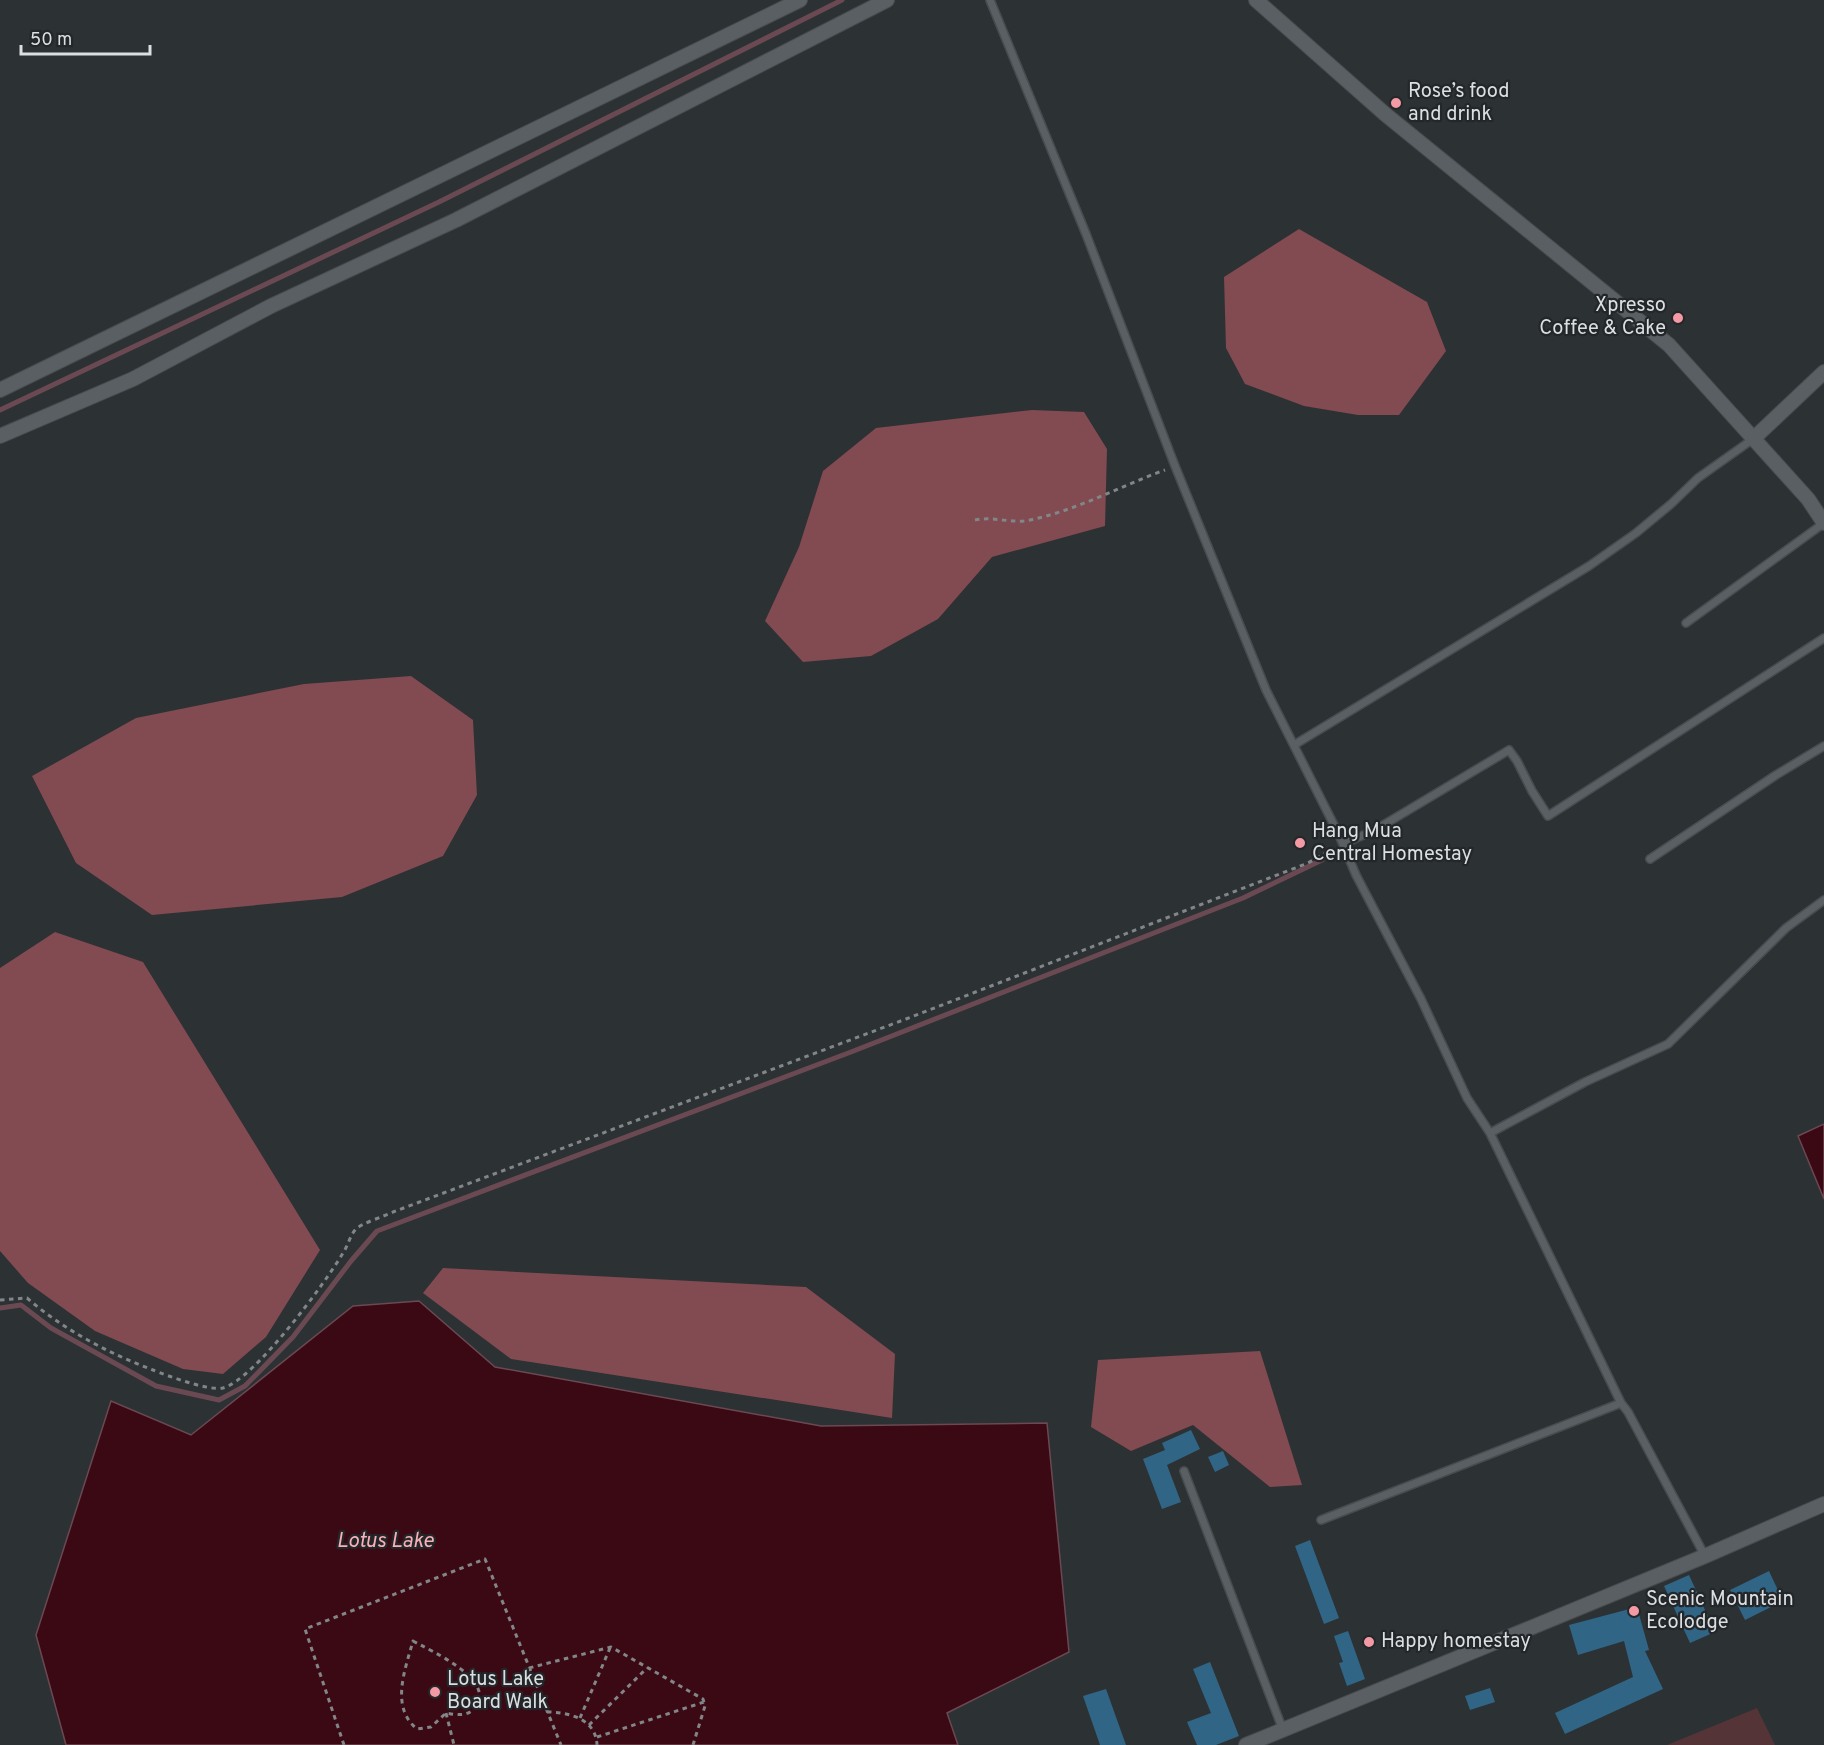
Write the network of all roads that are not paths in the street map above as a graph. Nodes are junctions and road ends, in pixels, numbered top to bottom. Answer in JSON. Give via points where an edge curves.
{"nodes":[{"id":1,"x":800,"y":0,"type":"edge"},
{"id":2,"x":887,"y":0,"type":"edge"},
{"id":3,"x":990,"y":0,"type":"edge"},
{"id":4,"x":1256,"y":0,"type":"edge"},
{"id":5,"x":1824,"y":372,"type":"edge"},
{"id":6,"x":0,"y":390,"type":"edge"},
{"id":7,"x":0,"y":436,"type":"edge"},
{"id":8,"x":1753,"y":439,"type":"junction"},
{"id":9,"x":1824,"y":523,"type":"edge"},
{"id":10,"x":1686,"y":623,"type":"dead end"},
{"id":11,"x":1824,"y":639,"type":"edge"},
{"id":12,"x":1294,"y":745,"type":"junction"},
{"id":13,"x":1824,"y":746,"type":"edge"},
{"id":14,"x":1343,"y":844,"type":"junction"},
{"id":15,"x":1650,"y":859,"type":"dead end"},
{"id":16,"x":1824,"y":900,"type":"edge"},
{"id":17,"x":1490,"y":1134,"type":"junction"},
{"id":18,"x":1621,"y":1403,"type":"junction"},
{"id":19,"x":1184,"y":1471,"type":"dead end"},
{"id":20,"x":1824,"y":1504,"type":"edge"},
{"id":21,"x":1321,"y":1520,"type":"dead end"},
{"id":22,"x":1705,"y":1556,"type":"junction"},
{"id":23,"x":1283,"y":1730,"type":"junction"},
{"id":24,"x":1246,"y":1745,"type":"edge"}],
"edges":[{"from":1,"to":6,"type":"street"},
{"from":2,"to":7,"type":"street","via":[[456,220],[271,306],[133,379]]},
{"from":3,"to":12,"type":"lane","via":[[1266,690]]},
{"from":4,"to":8,"type":"street","via":[[1385,114],[1669,345]]},
{"from":5,"to":8,"type":"street"},
{"from":8,"to":9,"type":"street","via":[[1808,499]]},
{"from":8,"to":12,"type":"lane","via":[[1589,566]]},
{"from":9,"to":10,"type":"lane"},
{"from":11,"to":14,"type":"lane","via":[[1548,816],[1509,750],[1375,830]]},
{"from":12,"to":14,"type":"lane"},
{"from":13,"to":15,"type":"lane"},
{"from":14,"to":17,"type":"lane","via":[[1467,1098]]},
{"from":16,"to":17,"type":"lane","via":[[1786,928],[1668,1044],[1585,1082]]},
{"from":17,"to":18,"type":"lane"},
{"from":18,"to":21,"type":"lane"},
{"from":18,"to":22,"type":"lane"},
{"from":19,"to":23,"type":"lane"},
{"from":20,"to":22,"type":"street"},
{"from":22,"to":23,"type":"street"},
{"from":23,"to":24,"type":"street"}]}
